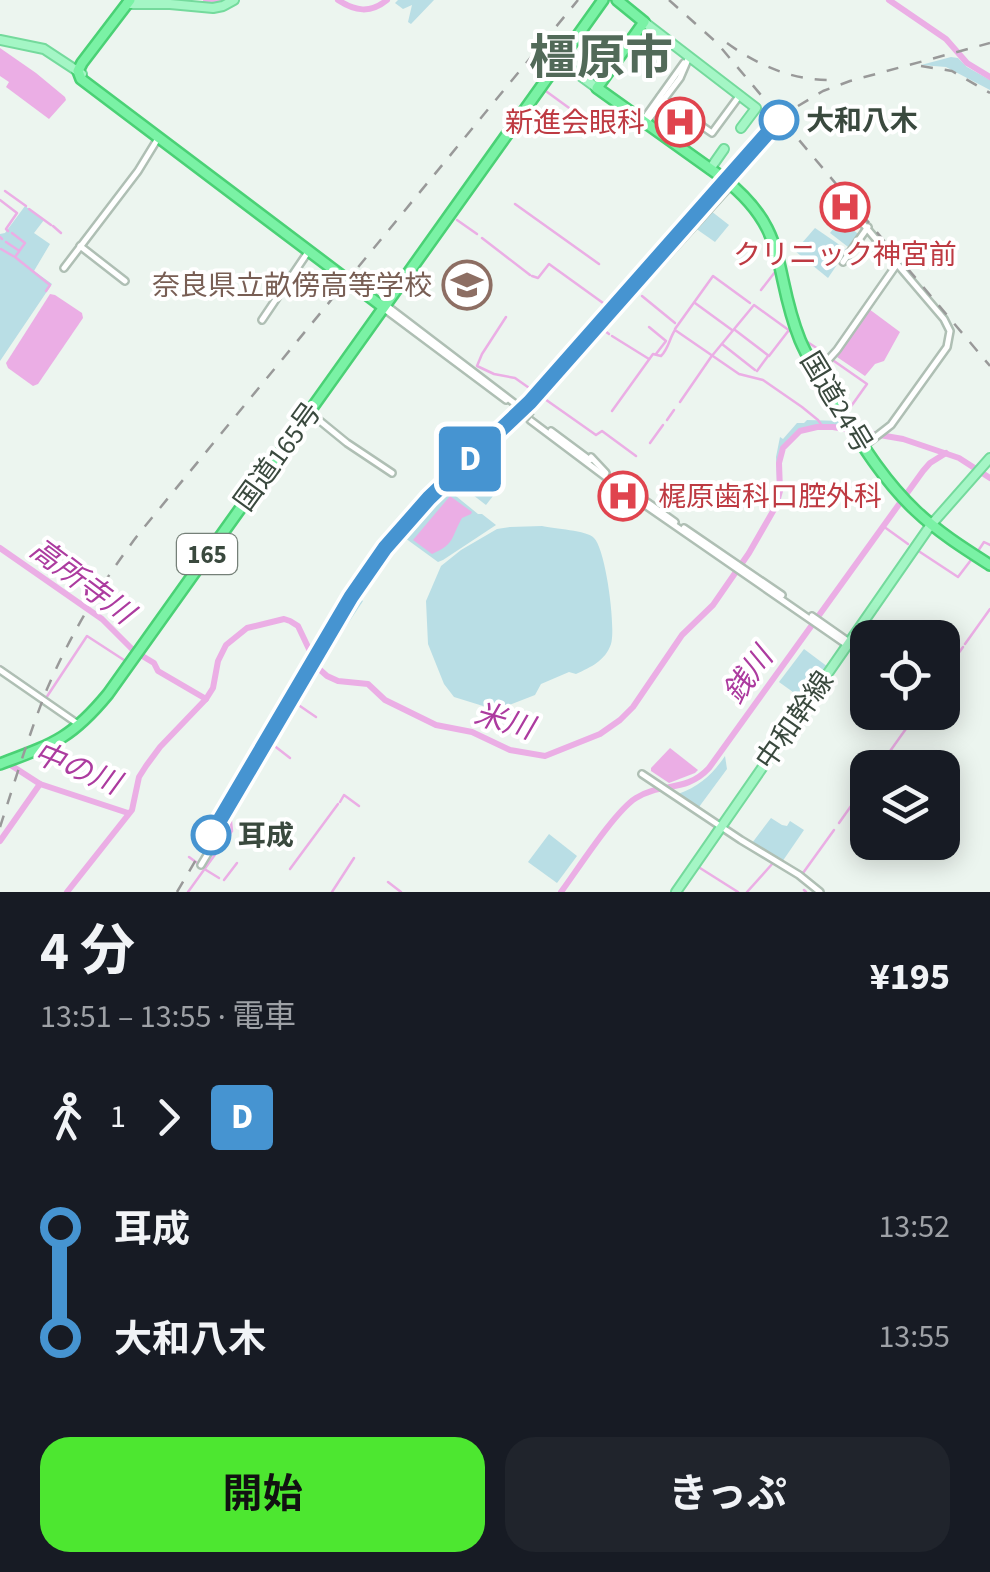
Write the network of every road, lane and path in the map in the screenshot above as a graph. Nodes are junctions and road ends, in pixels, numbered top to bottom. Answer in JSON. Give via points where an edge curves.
{"nodes":[{"id":1,"x":234,"y":0,"type":"edge"},
{"id":2,"x":603,"y":0,"type":"edge"},
{"id":3,"x":616,"y":0,"type":"edge"},
{"id":4,"x":131,"y":2,"type":"edge"},
{"id":5,"x":644,"y":22,"type":"junction"},
{"id":6,"x":0,"y":40,"type":"edge"},
{"id":7,"x":99,"y":44,"type":"dead end"},
{"id":8,"x":689,"y":57,"type":"junction"},
{"id":9,"x":559,"y":60,"type":"junction"},
{"id":10,"x":82,"y":67,"type":"junction"},
{"id":11,"x":597,"y":88,"type":"junction"},
{"id":12,"x":740,"y":95,"type":"junction"},
{"id":13,"x":662,"y":98,"type":"junction"},
{"id":14,"x":643,"y":120,"type":"junction"},
{"id":15,"x":741,"y":128,"type":"dead end"},
{"id":16,"x":159,"y":137,"type":"junction"},
{"id":17,"x":724,"y":149,"type":"dead end"},
{"id":18,"x":710,"y":169,"type":"junction"},
{"id":19,"x":732,"y":185,"type":"junction"},
{"id":20,"x":834,"y":191,"type":"dead end"},
{"id":21,"x":276,"y":220,"type":"junction"},
{"id":22,"x":868,"y":228,"type":"junction"},
{"id":23,"x":80,"y":246,"type":"junction"},
{"id":24,"x":309,"y":250,"type":"junction"},
{"id":25,"x":843,"y":262,"type":"dead end"},
{"id":26,"x":898,"y":264,"type":"junction"},
{"id":27,"x":64,"y":268,"type":"dead end"},
{"id":28,"x":125,"y":281,"type":"dead end"},
{"id":29,"x":384,"y":306,"type":"junction"},
{"id":30,"x":262,"y":320,"type":"dead end"},
{"id":31,"x":607,"y":322,"type":"dead end"},
{"id":32,"x":434,"y":343,"type":"junction"},
{"id":33,"x":473,"y":366,"type":"dead end"},
{"id":34,"x":814,"y":369,"type":"junction"},
{"id":35,"x":465,"y":373,"type":"dead end"},
{"id":36,"x":517,"y":407,"type":"tunnel mouth"},
{"id":37,"x":310,"y":412,"type":"junction"},
{"id":38,"x":529,"y":417,"type":"tunnel mouth"},
{"id":39,"x":865,"y":442,"type":"junction"},
{"id":40,"x":585,"y":452,"type":"dead end"},
{"id":41,"x":579,"y":460,"type":"dead end"},
{"id":42,"x":984,"y":468,"type":"edge"},
{"id":43,"x":392,"y":473,"type":"dead end"},
{"id":44,"x":604,"y":473,"type":"junction"},
{"id":45,"x":932,"y":525,"type":"junction"},
{"id":46,"x":990,"y":565,"type":"edge"},
{"id":47,"x":849,"y":644,"type":"junction"},
{"id":48,"x":0,"y":670,"type":"edge"},
{"id":49,"x":81,"y":725,"type":"junction"},
{"id":50,"x":0,"y":764,"type":"edge"},
{"id":51,"x":642,"y":774,"type":"dead end"},
{"id":52,"x":224,"y":828,"type":"dead end"},
{"id":53,"x":722,"y":828,"type":"junction"},
{"id":54,"x":201,"y":865,"type":"dead end"},
{"id":55,"x":678,"y":892,"type":"edge"},
{"id":56,"x":820,"y":892,"type":"edge"}],
"edges":[{"from":1,"to":4,"type":"main road","via":[[213,8]]},
{"from":2,"to":9,"type":"highway","name":"国道165号","number":"165"},
{"from":3,"to":5,"type":"highway"},
{"from":4,"to":10,"type":"highway"},
{"from":5,"to":8,"type":"main road"},
{"from":5,"to":11,"type":"highway"},
{"from":6,"to":10,"type":"main road"},
{"from":7,"to":10,"type":"highway"},
{"from":8,"to":12,"type":"main road"},
{"from":8,"to":13,"type":"street"},
{"from":9,"to":11,"type":"main road"},
{"from":9,"to":29,"type":"highway","name":"国道165号","number":"165"},
{"from":10,"to":16,"type":"highway"},
{"from":10,"to":21,"type":"highway"},
{"from":11,"to":14,"type":"highway","name":"国道24号"},
{"from":12,"to":13,"type":"street","via":[[712,133]]},
{"from":12,"to":15,"type":"main road","via":[[756,108]]},
{"from":13,"to":14,"type":"street"},
{"from":14,"to":18,"type":"highway","name":"国道24号"},
{"from":16,"to":23,"type":"street"},
{"from":16,"to":24,"type":"highway"},
{"from":17,"to":18,"type":"main road"},
{"from":18,"to":19,"type":"highway","name":"国道24号"},
{"from":19,"to":31,"type":"street"},
{"from":19,"to":34,"type":"highway","name":"国道24号","via":[[770,232],[792,317]]},
{"from":20,"to":22,"type":"street"},
{"from":21,"to":24,"type":"highway"},
{"from":21,"to":29,"type":"highway"},
{"from":22,"to":25,"type":"street"},
{"from":22,"to":26,"type":"street"},
{"from":23,"to":27,"type":"street"},
{"from":23,"to":28,"type":"street"},
{"from":24,"to":29,"type":"highway"},
{"from":24,"to":30,"type":"street"},
{"from":26,"to":34,"type":"street","via":[[837,350]]},
{"from":26,"to":39,"type":"street","via":[[944,318],[950,336],[886,431]]},
{"from":29,"to":32,"type":"street"},
{"from":29,"to":37,"type":"highway","name":"国道165号","number":"165"},
{"from":32,"to":33,"type":"street"},
{"from":32,"to":35,"type":"street"},
{"from":32,"to":36,"type":"street"},
{"from":34,"to":39,"type":"highway","name":"国道24号"},
{"from":37,"to":43,"type":"street"},
{"from":37,"to":49,"type":"highway","name":"国道165号","number":"165"},
{"from":38,"to":44,"type":"street"},
{"from":39,"to":45,"type":"highway","name":"国道24号","via":[[882,474]]},
{"from":40,"to":44,"type":"street"},
{"from":41,"to":44,"type":"street"},
{"from":42,"to":45,"type":"main road","name":"中和幹線"},
{"from":44,"to":47,"type":"street"},
{"from":45,"to":46,"type":"highway","name":"国道24号"},
{"from":45,"to":47,"type":"main road","name":"中和幹線"},
{"from":47,"to":53,"type":"main road","name":"中和幹線"},
{"from":48,"to":49,"type":"street"},
{"from":49,"to":50,"type":"highway","name":"国道165号","number":"165"},
{"from":51,"to":53,"type":"street"},
{"from":52,"to":54,"type":"street"},
{"from":53,"to":55,"type":"main road","name":"中和幹線"},
{"from":53,"to":56,"type":"street"}]}
